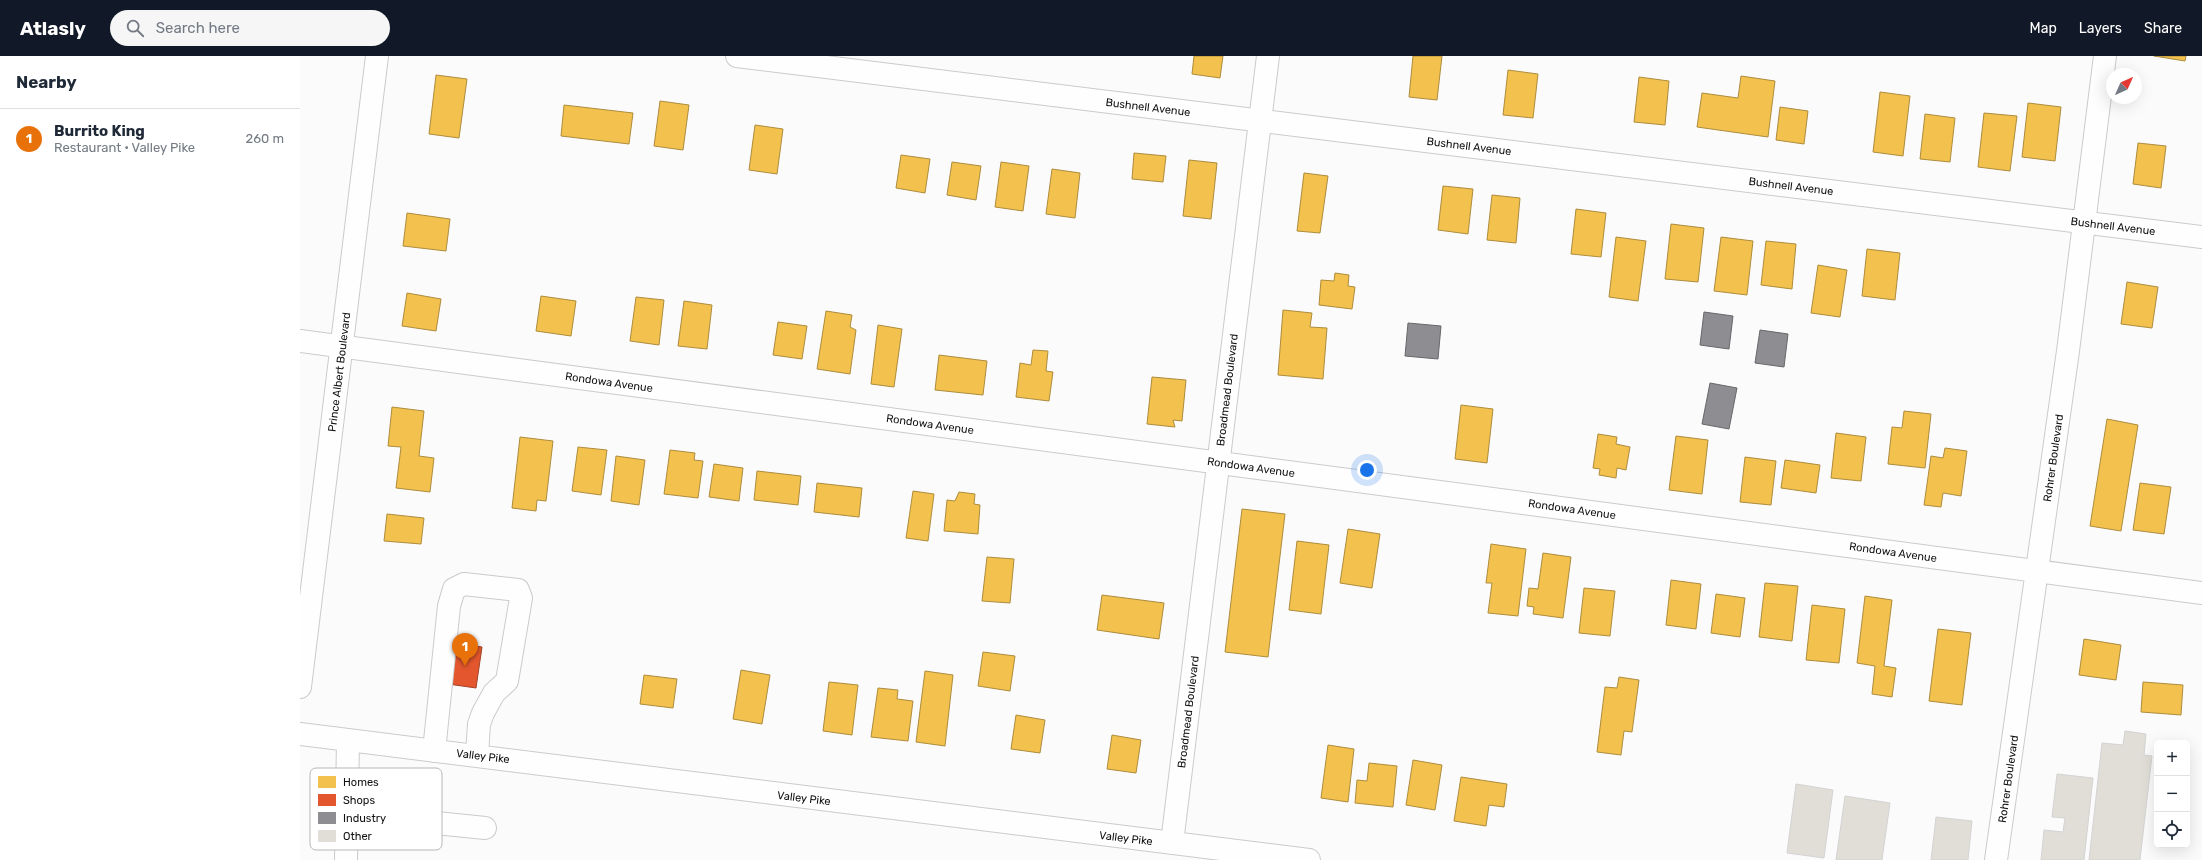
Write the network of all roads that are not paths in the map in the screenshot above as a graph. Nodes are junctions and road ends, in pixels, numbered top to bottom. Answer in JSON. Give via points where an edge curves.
{"nodes":[{"id":1,"x":378,"y":56,"type":"edge"},
{"id":2,"x":737,"y":56,"type":"edge"},
{"id":3,"x":1268,"y":56,"type":"edge"},
{"id":4,"x":2105,"y":56,"type":"edge"},
{"id":5,"x":1260,"y":121,"type":"junction"},
{"id":6,"x":2083,"y":222,"type":"junction"},
{"id":7,"x":2202,"y":237,"type":"edge"},
{"id":8,"x":300,"y":341,"type":"edge"},
{"id":9,"x":342,"y":346,"type":"junction"},
{"id":10,"x":1218,"y":462,"type":"junction"},
{"id":11,"x":2038,"y":571,"type":"junction"},
{"id":12,"x":2202,"y":593,"type":"edge"},
{"id":13,"x":300,"y":688,"type":"edge"},
{"id":14,"x":300,"y":734,"type":"edge"},
{"id":15,"x":348,"y":740,"type":"junction"},
{"id":16,"x":434,"y":751,"type":"junction"},
{"id":17,"x":477,"y":755,"type":"junction"},
{"id":18,"x":348,"y":768,"type":"edge"},
{"id":19,"x":442,"y":824,"type":"edge"},
{"id":20,"x":485,"y":828,"type":"dead end"},
{"id":21,"x":1172,"y":843,"type":"junction"},
{"id":22,"x":346,"y":850,"type":"edge"},
{"id":23,"x":346,"y":860,"type":"edge"},
{"id":24,"x":1309,"y":860,"type":"edge"},
{"id":25,"x":1996,"y":860,"type":"edge"}],
"edges":[{"from":1,"to":9,"type":"street","name":"Prince Albert Boulevard"},
{"from":2,"to":5,"type":"street","name":"Bushnell Avenue"},
{"from":3,"to":5,"type":"street","name":"Broadmead Boulevard"},
{"from":4,"to":6,"type":"street","name":"Rohrer Boulevard"},
{"from":5,"to":6,"type":"street","name":"Bushnell Avenue"},
{"from":5,"to":10,"type":"street","name":"Broadmead Boulevard"},
{"from":6,"to":7,"type":"street","name":"Bushnell Avenue"},
{"from":6,"to":11,"type":"street","name":"Rohrer Boulevard"},
{"from":8,"to":9,"type":"street","name":"Rondowa Avenue"},
{"from":9,"to":10,"type":"street","name":"Rondowa Avenue"},
{"from":9,"to":13,"type":"street","name":"Prince Albert Boulevard"},
{"from":10,"to":11,"type":"street","name":"Rondowa Avenue"},
{"from":10,"to":21,"type":"street","name":"Broadmead Boulevard"},
{"from":11,"to":12,"type":"street","name":"Rondowa Avenue"},
{"from":11,"to":25,"type":"street","name":"Rohrer Boulevard"},
{"from":14,"to":15,"type":"street","name":"Valley Pike"},
{"from":15,"to":16,"type":"street","name":"Valley Pike"},
{"from":15,"to":18,"type":"street"},
{"from":16,"to":17,"type":"street","name":"Valley Pike"},
{"from":16,"to":17,"type":"street","via":[[449,606],[454,589],[464,584],[518,590],[521,598],[507,681],[494,693],[483,713],[479,724]]},
{"from":17,"to":21,"type":"street","name":"Valley Pike","via":[[674,782]]},
{"from":19,"to":20,"type":"street"},
{"from":21,"to":24,"type":"street","name":"Valley Pike"},
{"from":22,"to":23,"type":"street"}]}
